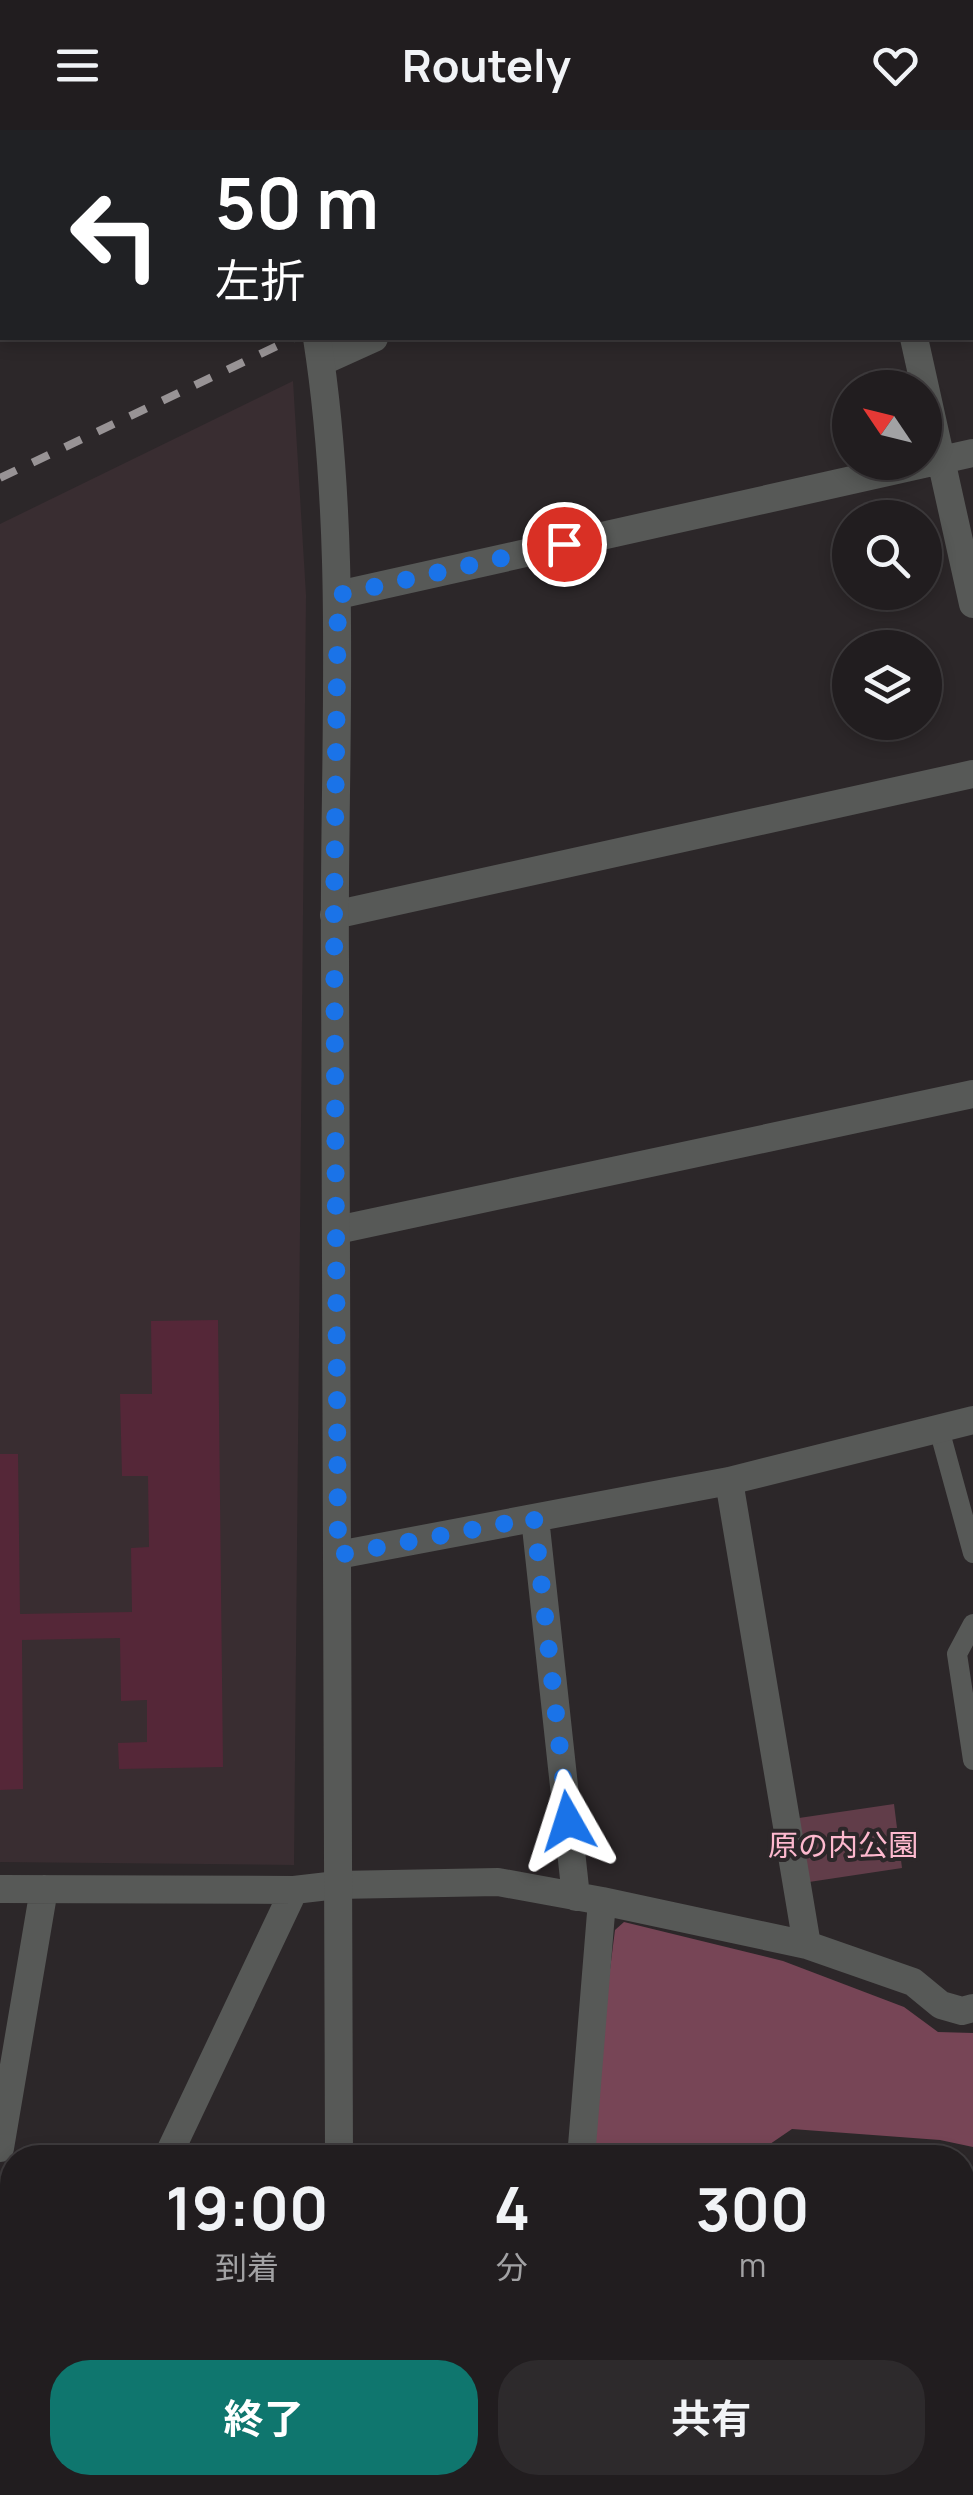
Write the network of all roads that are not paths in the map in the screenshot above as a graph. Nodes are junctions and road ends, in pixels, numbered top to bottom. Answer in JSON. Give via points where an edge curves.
{"nodes":[{"id":1,"x":365,"y":340,"type":"edge"},
{"id":2,"x":914,"y":340,"type":"edge"},
{"id":3,"x":319,"y":350,"type":"edge"},
{"id":4,"x":921,"y":370,"type":"edge"},
{"id":5,"x":973,"y":453,"type":"edge"},
{"id":6,"x":942,"y":460,"type":"joint"},
{"id":7,"x":853,"y":480,"type":"edge"},
{"id":8,"x":338,"y":595,"type":"junction"},
{"id":9,"x":973,"y":604,"type":"edge"},
{"id":10,"x":973,"y":774,"type":"edge"},
{"id":11,"x":334,"y":915,"type":"junction"},
{"id":12,"x":973,"y":1094,"type":"edge"},
{"id":13,"x":337,"y":1230,"type":"junction"},
{"id":14,"x":973,"y":1420,"type":"edge"},
{"id":15,"x":939,"y":1429,"type":"junction"},
{"id":16,"x":729,"y":1481,"type":"junction"},
{"id":17,"x":534,"y":1518,"type":"junction"},
{"id":18,"x":973,"y":1553,"type":"edge"},
{"id":19,"x":338,"y":1555,"type":"junction"},
{"id":20,"x":973,"y":1624,"type":"edge"},
{"id":21,"x":973,"y":1760,"type":"edge"},
{"id":22,"x":337,"y":1885,"type":"junction"},
{"id":23,"x":0,"y":1889,"type":"edge"},
{"id":24,"x":44,"y":1889,"type":"junction"},
{"id":25,"x":294,"y":1890,"type":"junction"},
{"id":26,"x":589,"y":1899,"type":"junction"},
{"id":27,"x":807,"y":1945,"type":"junction"},
{"id":28,"x":973,"y":2008,"type":"edge"},
{"id":29,"x":1,"y":2145,"type":"edge"},
{"id":30,"x":173,"y":2145,"type":"edge"},
{"id":31,"x":340,"y":2145,"type":"edge"},
{"id":32,"x":582,"y":2145,"type":"edge"}],
"edges":[{"from":1,"to":3,"type":"street"},
{"from":2,"to":4,"type":"street"},
{"from":3,"to":8,"type":"street"},
{"from":5,"to":6,"type":"street"},
{"from":6,"to":9,"type":"street"},
{"from":7,"to":8,"type":"street"},
{"from":8,"to":11,"type":"street"},
{"from":10,"to":11,"type":"street"},
{"from":11,"to":13,"type":"street"},
{"from":12,"to":13,"type":"street"},
{"from":13,"to":19,"type":"street"},
{"from":14,"to":15,"type":"street"},
{"from":15,"to":16,"type":"street"},
{"from":15,"to":18,"type":"lane"},
{"from":16,"to":17,"type":"street"},
{"from":16,"to":27,"type":"street"},
{"from":17,"to":19,"type":"street"},
{"from":17,"to":26,"type":"street"},
{"from":19,"to":22,"type":"street"},
{"from":20,"to":21,"type":"lane","via":[[957,1654]]},
{"from":22,"to":25,"type":"street"},
{"from":22,"to":26,"type":"street","via":[[498,1882]]},
{"from":22,"to":31,"type":"street"},
{"from":23,"to":24,"type":"street"},
{"from":24,"to":25,"type":"street"},
{"from":24,"to":29,"type":"street"},
{"from":25,"to":30,"type":"street"},
{"from":26,"to":27,"type":"street"},
{"from":26,"to":32,"type":"street"},
{"from":27,"to":28,"type":"street","via":[[913,1982],[940,2005]]}]}
